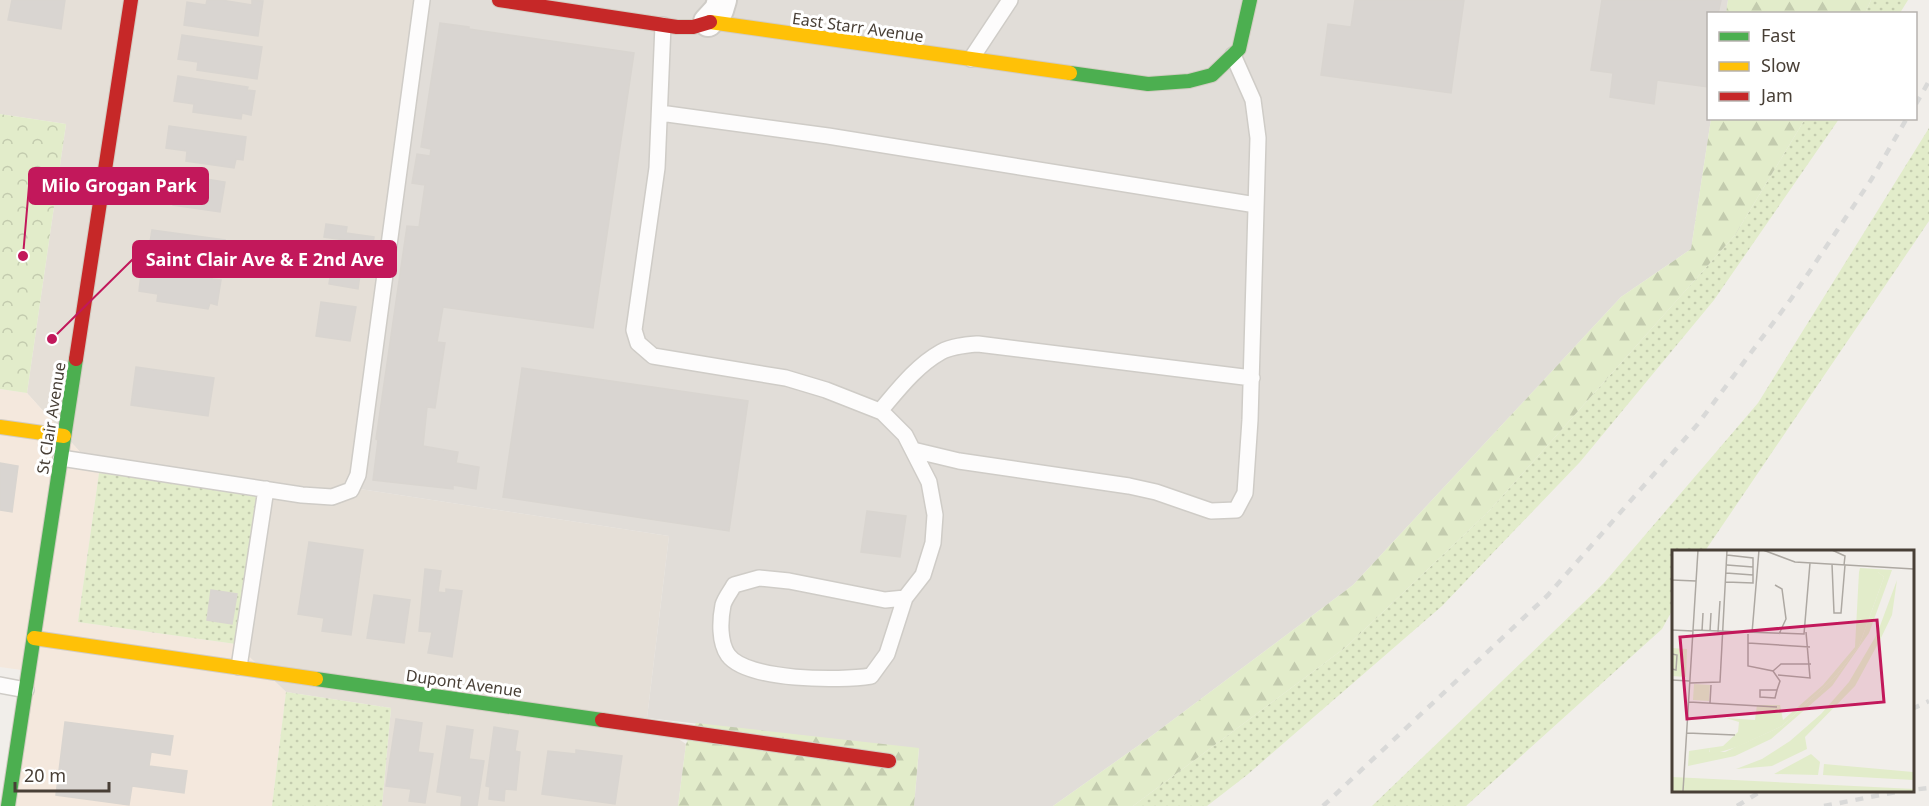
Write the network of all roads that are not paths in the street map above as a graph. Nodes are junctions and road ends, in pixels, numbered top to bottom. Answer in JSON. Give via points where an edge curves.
{"nodes":[{"id":1,"x":131,"y":0,"type":"edge"},
{"id":2,"x":422,"y":0,"type":"edge"},
{"id":3,"x":499,"y":0,"type":"edge"},
{"id":4,"x":1010,"y":0,"type":"edge"},
{"id":5,"x":1250,"y":0,"type":"edge"},
{"id":6,"x":715,"y":11,"type":"edge"},
{"id":7,"x":663,"y":25,"type":"junction"},
{"id":8,"x":1233,"y":55,"type":"junction"},
{"id":9,"x":971,"y":59,"type":"junction"},
{"id":10,"x":660,"y":113,"type":"junction"},
{"id":11,"x":1256,"y":205,"type":"junction"},
{"id":12,"x":1252,"y":378,"type":"junction"},
{"id":13,"x":880,"y":411,"type":"junction"},
{"id":14,"x":0,"y":427,"type":"edge"},
{"id":15,"x":64,"y":436,"type":"junction"},
{"id":16,"x":913,"y":450,"type":"junction"},
{"id":17,"x":61,"y":458,"type":"junction"},
{"id":18,"x":266,"y":489,"type":"junction"},
{"id":19,"x":904,"y":598,"type":"junction"},
{"id":20,"x":34,"y":638,"type":"junction"},
{"id":21,"x":239,"y":667,"type":"junction"},
{"id":22,"x":0,"y":685,"type":"edge"},
{"id":23,"x":26,"y":690,"type":"junction"},
{"id":24,"x":889,"y":761,"type":"dead end"},
{"id":25,"x":8,"y":806,"type":"edge"}],
"edges":[{"from":1,"to":15,"type":"street","name":"St Clair Avenue"},
{"from":2,"to":18,"type":"lane","via":[[358,475],[351,490],[332,497]]},
{"from":3,"to":7,"type":"street","name":"East Starr Avenue"},
{"from":4,"to":9,"type":"lane"},
{"from":5,"to":8,"type":"street","via":[[1239,49]]},
{"from":6,"to":7,"type":"street","name":"East Starr Avenue","via":[[693,27]]},
{"from":6,"to":9,"type":"street","name":"East Starr Avenue"},
{"from":7,"to":10,"type":"lane"},
{"from":8,"to":9,"type":"street","name":"East Starr Avenue","via":[[1212,75],[1148,84]]},
{"from":8,"to":11,"type":"lane","via":[[1253,100],[1258,138]]},
{"from":10,"to":11,"type":"lane"},
{"from":10,"to":13,"type":"lane","via":[[657,168],[634,330],[638,343],[653,356],[786,378]]},
{"from":11,"to":12,"type":"lane"},
{"from":12,"to":13,"type":"lane","via":[[978,344],[942,351],[915,372]]},
{"from":12,"to":16,"type":"lane","via":[[1245,493],[1236,510],[1211,511],[1156,492],[959,461]]},
{"from":13,"to":16,"type":"lane","via":[[905,435]]},
{"from":14,"to":15,"type":"street"},
{"from":15,"to":17,"type":"street","name":"St Clair Avenue"},
{"from":16,"to":19,"type":"lane","via":[[929,482],[935,515],[933,543],[923,574]]},
{"from":17,"to":18,"type":"lane"},
{"from":17,"to":20,"type":"street","name":"St Clair Avenue"},
{"from":18,"to":21,"type":"lane"},
{"from":19,"to":19,"type":"lane","via":[[885,600],[759,578],[734,585],[723,603],[721,637],[729,656],[751,670],[795,678],[871,676],[887,654]]},
{"from":20,"to":21,"type":"street","name":"Dupont Avenue"},
{"from":20,"to":23,"type":"street","name":"St Clair Avenue"},
{"from":21,"to":24,"type":"street","name":"Dupont Avenue"},
{"from":22,"to":23,"type":"lane"},
{"from":23,"to":25,"type":"street","name":"St Clair Avenue"}]}
